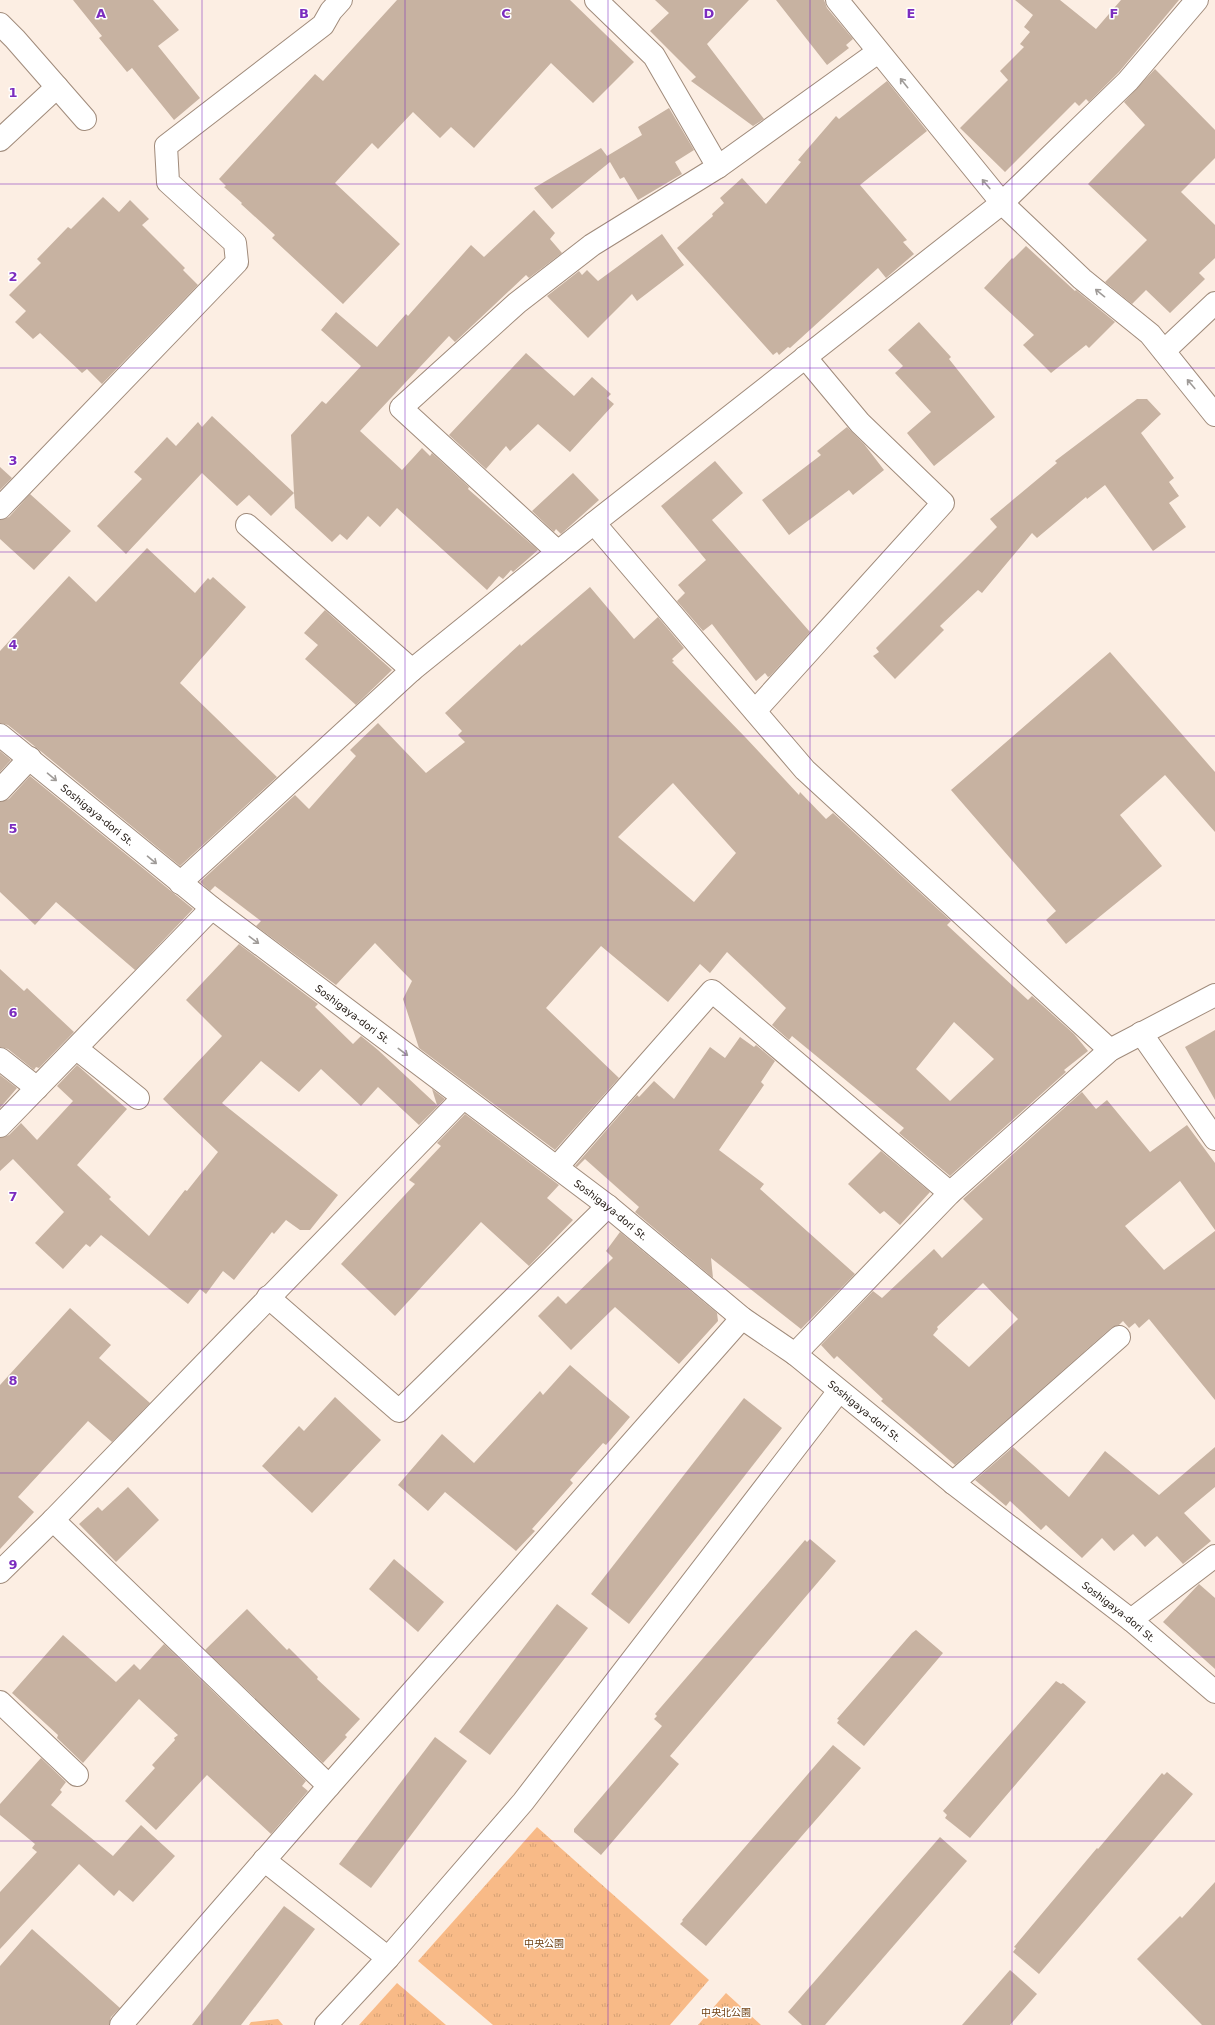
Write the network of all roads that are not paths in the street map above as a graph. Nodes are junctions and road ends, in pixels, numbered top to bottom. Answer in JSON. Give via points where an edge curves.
{"nodes":[{"id":1,"x":596,"y":0,"type":"edge"},
{"id":2,"x":837,"y":0,"type":"edge"},
{"id":3,"x":1197,"y":0,"type":"edge"},
{"id":4,"x":331,"y":4,"type":"edge"},
{"id":5,"x":0,"y":24,"type":"edge"},
{"id":6,"x":878,"y":52,"type":"junction"},
{"id":7,"x":57,"y":87,"type":"junction"},
{"id":8,"x":85,"y":119,"type":"dead end"},
{"id":9,"x":0,"y":140,"type":"edge"},
{"id":10,"x":718,"y":167,"type":"junction"},
{"id":11,"x":1002,"y":203,"type":"junction"},
{"id":12,"x":1215,"y":303,"type":"edge"},
{"id":13,"x":1164,"y":351,"type":"junction"},
{"id":14,"x":805,"y":357,"type":"junction"},
{"id":15,"x":1215,"y":415,"type":"edge"},
{"id":16,"x":0,"y":508,"type":"edge"},
{"id":17,"x":594,"y":523,"type":"junction"},
{"id":18,"x":247,"y":525,"type":"dead end"},
{"id":19,"x":558,"y":552,"type":"junction"},
{"id":20,"x":412,"y":670,"type":"junction"},
{"id":21,"x":755,"y":711,"type":"junction"},
{"id":22,"x":0,"y":735,"type":"edge"},
{"id":23,"x":30,"y":758,"type":"junction"},
{"id":24,"x":0,"y":790,"type":"edge"},
{"id":25,"x":180,"y":883,"type":"junction"},
{"id":26,"x":212,"y":908,"type":"junction"},
{"id":27,"x":1215,"y":995,"type":"edge"},
{"id":28,"x":1141,"y":1033,"type":"junction"},
{"id":29,"x":77,"y":1049,"type":"junction"},
{"id":30,"x":1110,"y":1050,"type":"junction"},
{"id":31,"x":0,"y":1059,"type":"edge"},
{"id":32,"x":37,"y":1088,"type":"junction"},
{"id":33,"x":138,"y":1098,"type":"dead end"},
{"id":34,"x":463,"y":1098,"type":"junction"},
{"id":35,"x":0,"y":1126,"type":"edge"},
{"id":36,"x":1215,"y":1139,"type":"edge"},
{"id":37,"x":557,"y":1168,"type":"junction"},
{"id":38,"x":950,"y":1193,"type":"junction"},
{"id":39,"x":608,"y":1206,"type":"junction"},
{"id":40,"x":268,"y":1297,"type":"junction"},
{"id":41,"x":742,"y":1318,"type":"junction"},
{"id":42,"x":1119,"y":1337,"type":"dead end"},
{"id":43,"x":795,"y":1354,"type":"junction"},
{"id":44,"x":838,"y":1391,"type":"junction"},
{"id":45,"x":953,"y":1483,"type":"junction"},
{"id":46,"x":54,"y":1520,"type":"junction"},
{"id":47,"x":1215,"y":1556,"type":"edge"},
{"id":48,"x":0,"y":1572,"type":"edge"},
{"id":49,"x":1131,"y":1620,"type":"junction"},
{"id":50,"x":1215,"y":1692,"type":"edge"},
{"id":51,"x":0,"y":1702,"type":"edge"},
{"id":52,"x":77,"y":1775,"type":"dead end"},
{"id":53,"x":329,"y":1786,"type":"junction"},
{"id":54,"x":264,"y":1860,"type":"junction"},
{"id":55,"x":388,"y":1958,"type":"junction"},
{"id":56,"x":121,"y":2025,"type":"edge"},
{"id":57,"x":326,"y":2025,"type":"edge"}],
"edges":[{"from":1,"to":10,"type":"street","via":[[654,56]]},
{"from":2,"to":6,"type":"street"},
{"from":3,"to":11,"type":"street","via":[[1128,81]]},
{"from":4,"to":16,"type":"street","via":[[323,25],[166,146],[168,182],[235,243],[238,262]]},
{"from":5,"to":7,"type":"street"},
{"from":6,"to":10,"type":"street"},
{"from":11,"to":6,"type":"street","one_way":true},
{"from":7,"to":8,"type":"street"},
{"from":7,"to":9,"type":"street"},
{"from":10,"to":19,"type":"street","via":[[592,244],[517,303],[401,408]]},
{"from":13,"to":11,"type":"street","one_way":true,"via":[[1150,334],[1082,279]]},
{"from":11,"to":14,"type":"street"},
{"from":12,"to":13,"type":"street"},
{"from":15,"to":13,"type":"street","one_way":true},
{"from":14,"to":17,"type":"street"},
{"from":14,"to":21,"type":"street","via":[[860,423],[942,503]]},
{"from":17,"to":19,"type":"street"},
{"from":17,"to":21,"type":"street"},
{"from":18,"to":20,"type":"street"},
{"from":19,"to":20,"type":"street"},
{"from":20,"to":25,"type":"street"},
{"from":21,"to":30,"type":"street","via":[[805,770]]},
{"from":22,"to":23,"type":"street","name":"Soshigaya-dori St."},
{"from":23,"to":24,"type":"street"},
{"from":23,"to":25,"type":"street","name":"Soshigaya-dori St.","one_way":true},
{"from":25,"to":26,"type":"street","name":"Soshigaya-dori St."},
{"from":26,"to":29,"type":"street"},
{"from":26,"to":34,"type":"street","name":"Soshigaya-dori St.","one_way":true},
{"from":27,"to":28,"type":"street"},
{"from":28,"to":30,"type":"street"},
{"from":28,"to":36,"type":"street"},
{"from":29,"to":32,"type":"street"},
{"from":29,"to":33,"type":"street"},
{"from":30,"to":38,"type":"street"},
{"from":31,"to":32,"type":"street"},
{"from":32,"to":35,"type":"street"},
{"from":34,"to":37,"type":"street","name":"Soshigaya-dori St."},
{"from":34,"to":40,"type":"street"},
{"from":37,"to":38,"type":"street","via":[[712,991]]},
{"from":37,"to":39,"type":"street","name":"Soshigaya-dori St."},
{"from":38,"to":43,"type":"street"},
{"from":39,"to":40,"type":"street","via":[[399,1412]]},
{"from":39,"to":41,"type":"street","name":"Soshigaya-dori St."},
{"from":40,"to":46,"type":"street"},
{"from":41,"to":43,"type":"street","name":"Soshigaya-dori St."},
{"from":41,"to":53,"type":"street"},
{"from":42,"to":45,"type":"street"},
{"from":43,"to":44,"type":"street","name":"Soshigaya-dori St."},
{"from":44,"to":45,"type":"street","name":"Soshigaya-dori St."},
{"from":44,"to":55,"type":"street","via":[[523,1802]]},
{"from":45,"to":49,"type":"street","name":"Soshigaya-dori St."},
{"from":46,"to":48,"type":"street"},
{"from":46,"to":53,"type":"street"},
{"from":47,"to":49,"type":"street"},
{"from":49,"to":50,"type":"street","name":"Soshigaya-dori St."},
{"from":51,"to":52,"type":"street"},
{"from":53,"to":54,"type":"street"},
{"from":54,"to":55,"type":"street"},
{"from":54,"to":56,"type":"street"},
{"from":55,"to":57,"type":"street"}]}
